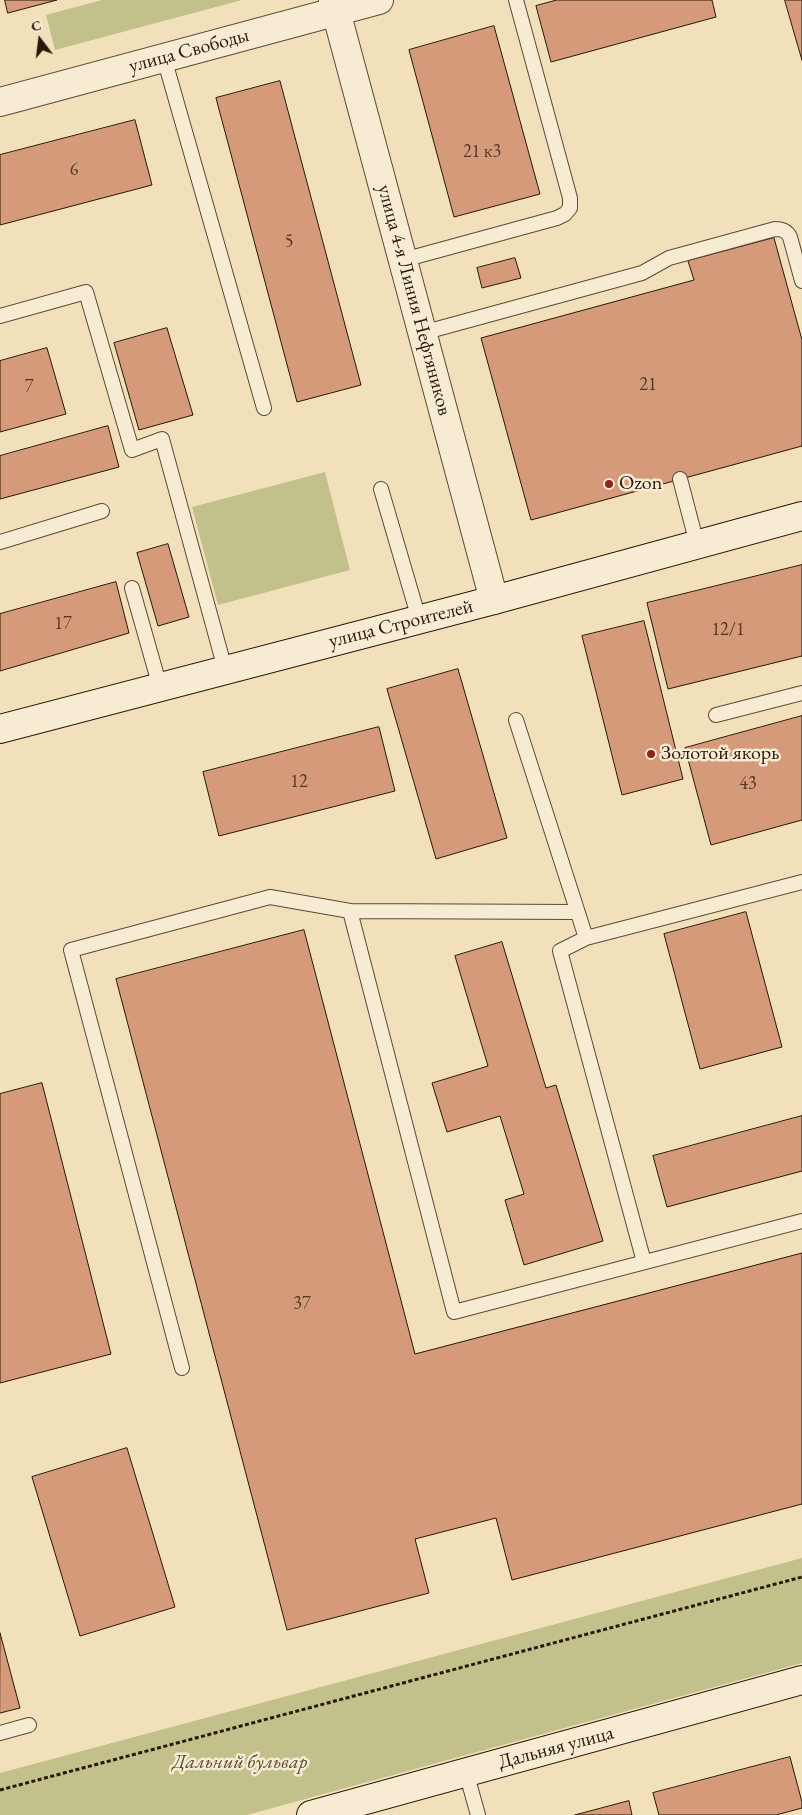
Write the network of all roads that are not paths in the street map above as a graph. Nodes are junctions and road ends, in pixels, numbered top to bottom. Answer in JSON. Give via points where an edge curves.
{"nodes":[{"id":1,"x":379,"y":0,"type":"edge"},
{"id":2,"x":516,"y":0,"type":"edge"},
{"id":3,"x":335,"y":6,"type":"edge"},
{"id":4,"x":164,"y":58,"type":"junction"},
{"id":5,"x":0,"y":100,"type":"edge"},
{"id":6,"x":403,"y":260,"type":"junction"},
{"id":7,"x":802,"y":281,"type":"edge"},
{"id":8,"x":0,"y":316,"type":"edge"},
{"id":9,"x":422,"y":333,"type":"junction"},
{"id":10,"x":264,"y":408,"type":"dead end"},
{"id":11,"x":680,"y":479,"type":"dead end"},
{"id":12,"x":381,"y":490,"type":"dead end"},
{"id":13,"x":102,"y":510,"type":"dead end"},
{"id":14,"x":802,"y":516,"type":"edge"},
{"id":15,"x":0,"y":542,"type":"edge"},
{"id":16,"x":697,"y":544,"type":"junction"},
{"id":17,"x":132,"y":588,"type":"dead end"},
{"id":18,"x":494,"y":600,"type":"junction"},
{"id":19,"x":419,"y":619,"type":"junction"},
{"id":20,"x":225,"y":669,"type":"junction"},
{"id":21,"x":160,"y":687,"type":"junction"},
{"id":22,"x":802,"y":693,"type":"edge"},
{"id":23,"x":716,"y":715,"type":"dead end"},
{"id":24,"x":516,"y":720,"type":"dead end"},
{"id":25,"x":0,"y":729,"type":"edge"},
{"id":26,"x":802,"y":882,"type":"edge"},
{"id":27,"x":350,"y":911,"type":"junction"},
{"id":28,"x":577,"y":912,"type":"junction"},
{"id":29,"x":586,"y":938,"type":"junction"},
{"id":30,"x":802,"y":1221,"type":"edge"},
{"id":31,"x":644,"y":1262,"type":"junction"},
{"id":32,"x":182,"y":1368,"type":"dead end"},
{"id":33,"x":802,"y":1680,"type":"edge"},
{"id":34,"x":29,"y":1725,"type":"dead end"},
{"id":35,"x":0,"y":1733,"type":"edge"},
{"id":36,"x":466,"y":1772,"type":"junction"},
{"id":37,"x":311,"y":1815,"type":"edge"},
{"id":38,"x":478,"y":1815,"type":"edge"}],
"edges":[{"from":1,"to":3,"type":"street","name":"улица Свободы"},
{"from":2,"to":6,"type":"lane","via":[[570,198],[570,208],[557,218]]},
{"from":3,"to":4,"type":"street","name":"улица Свободы"},
{"from":3,"to":6,"type":"street","name":"улица 4-я Линия Нефтяников"},
{"from":4,"to":5,"type":"street","name":"улица Свободы"},
{"from":4,"to":10,"type":"lane"},
{"from":6,"to":9,"type":"street","name":"улица 4-я Линия Нефтяников"},
{"from":7,"to":9,"type":"lane","via":[[787,232],[776,229],[669,258],[642,273]]},
{"from":8,"to":20,"type":"lane","via":[[86,292],[132,450],[162,439]]},
{"from":9,"to":18,"type":"street","name":"улица 4-я Линия Нефтяников"},
{"from":11,"to":16,"type":"lane"},
{"from":12,"to":19,"type":"lane"},
{"from":13,"to":15,"type":"lane"},
{"from":14,"to":16,"type":"street","name":"улица Строителей"},
{"from":16,"to":18,"type":"street","name":"улица Строителей"},
{"from":17,"to":21,"type":"lane"},
{"from":18,"to":19,"type":"street","name":"улица Строителей"},
{"from":19,"to":20,"type":"street","name":"улица Строителей"},
{"from":20,"to":21,"type":"street","name":"улица Строителей"},
{"from":21,"to":25,"type":"street","name":"улица Строителей"},
{"from":22,"to":23,"type":"lane"},
{"from":24,"to":28,"type":"lane"},
{"from":26,"to":29,"type":"lane"},
{"from":27,"to":28,"type":"lane"},
{"from":27,"to":31,"type":"lane","via":[[454,1312]]},
{"from":27,"to":32,"type":"lane","via":[[270,897],[71,950]]},
{"from":28,"to":29,"type":"lane"},
{"from":29,"to":31,"type":"lane","via":[[560,952]]},
{"from":30,"to":31,"type":"lane"},
{"from":33,"to":36,"type":"street","name":"Дальняя улица"},
{"from":34,"to":35,"type":"lane"},
{"from":36,"to":37,"type":"street","name":"Дальняя улица"},
{"from":36,"to":38,"type":"lane"}]}
